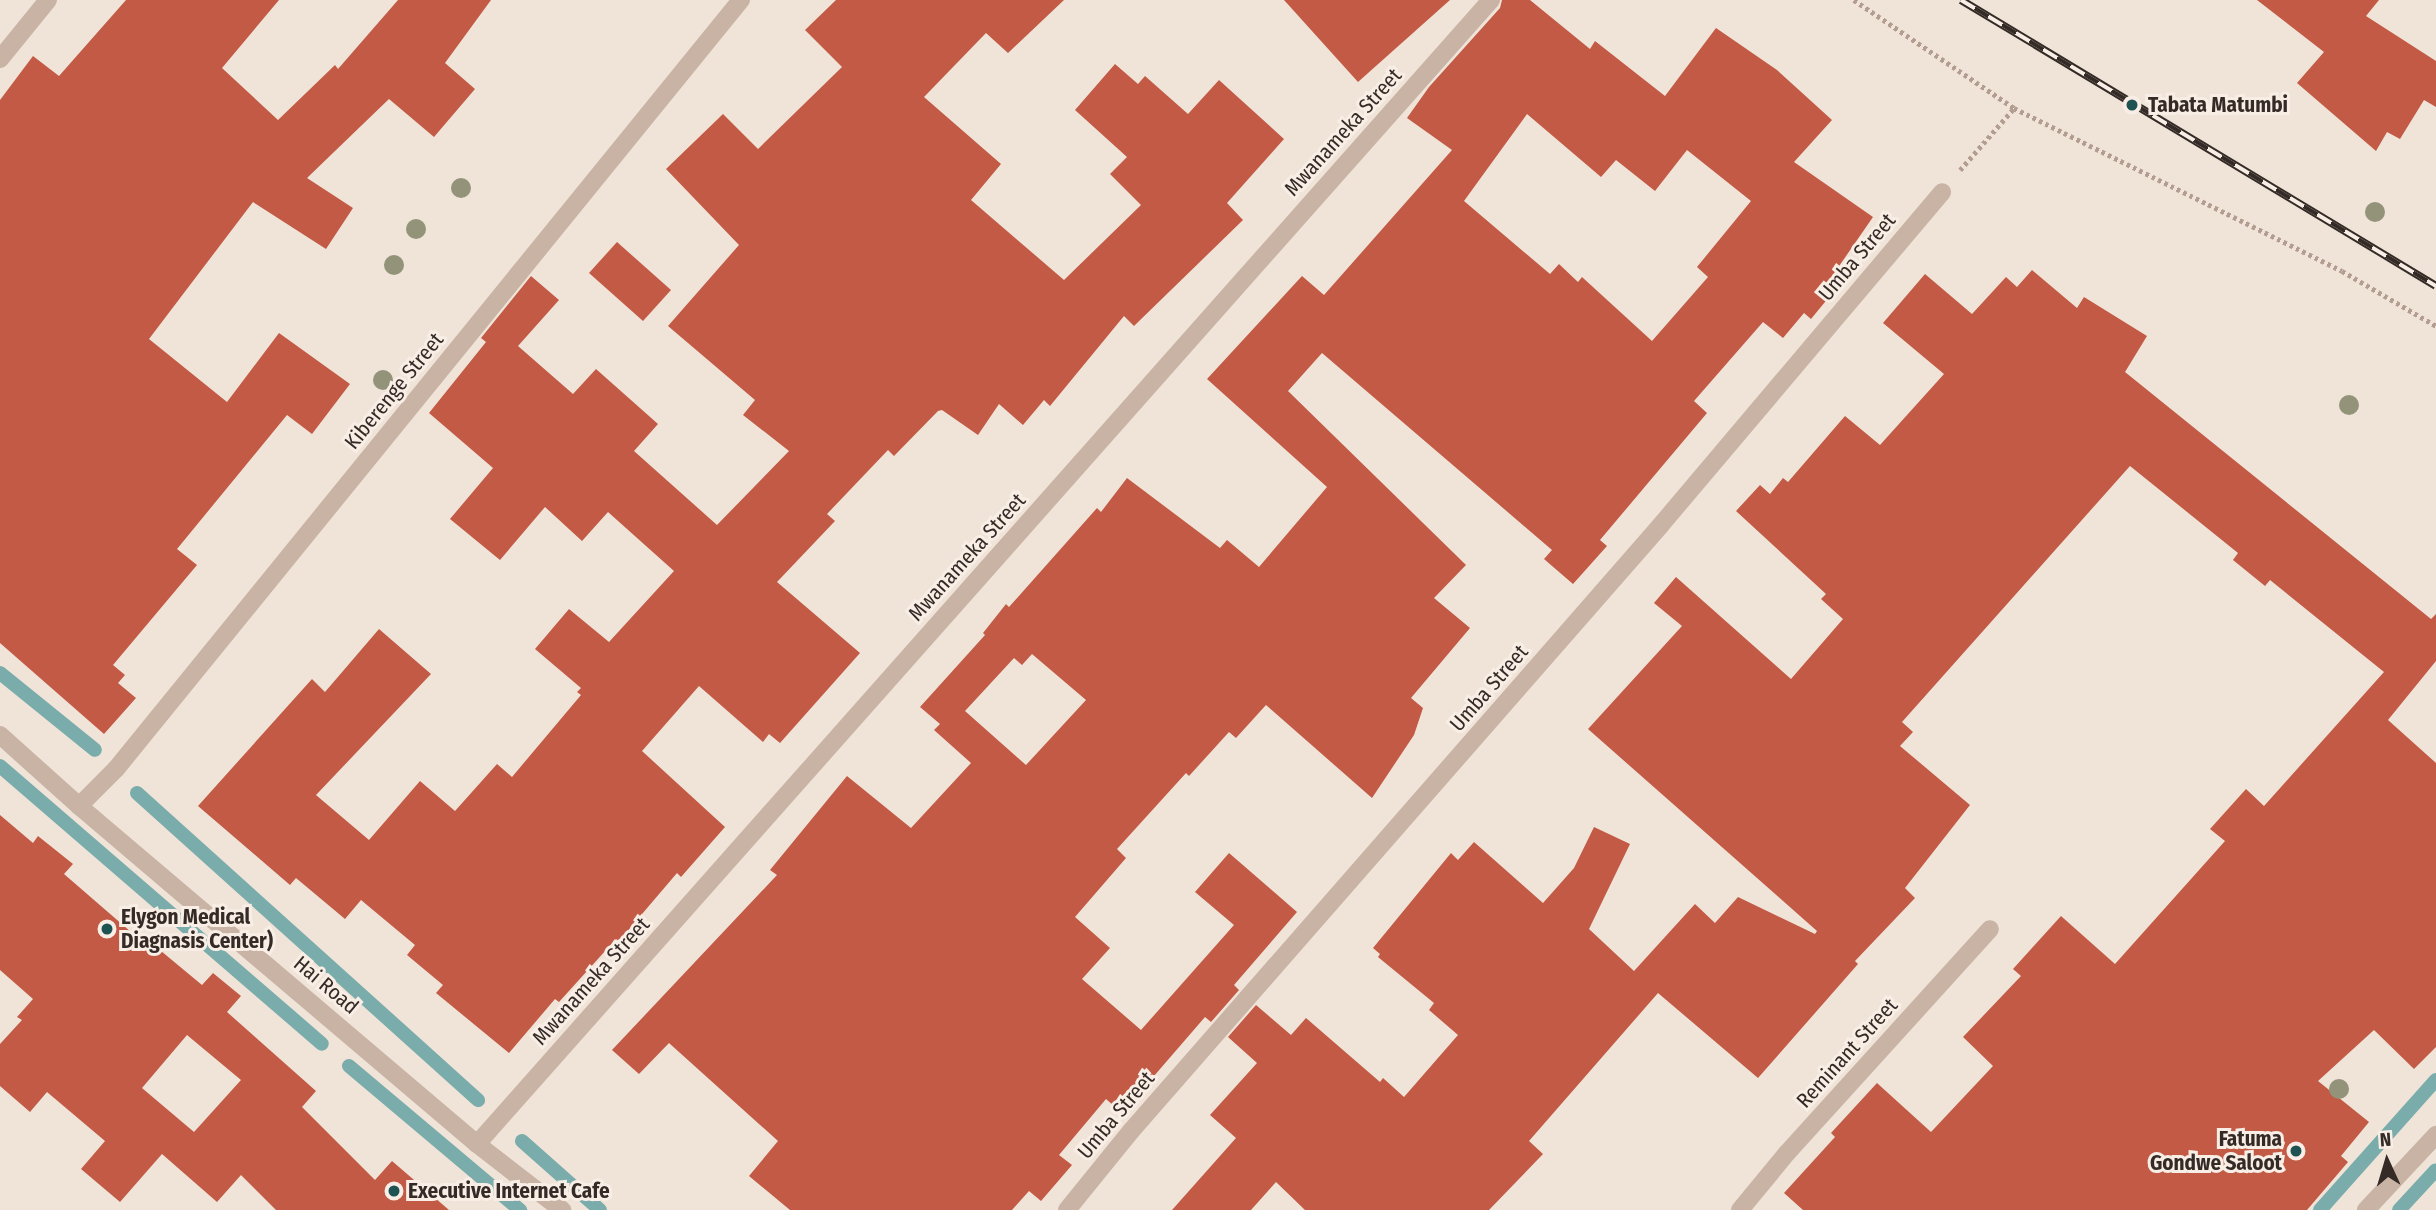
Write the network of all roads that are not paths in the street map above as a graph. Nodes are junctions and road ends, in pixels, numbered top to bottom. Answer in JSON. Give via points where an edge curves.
{"nodes":[{"id":1,"x":48,"y":0,"type":"edge"},
{"id":2,"x":741,"y":0,"type":"edge"},
{"id":3,"x":1491,"y":0,"type":"edge"},
{"id":4,"x":0,"y":59,"type":"edge"},
{"id":5,"x":1942,"y":192,"type":"road end"},
{"id":6,"x":0,"y":735,"type":"edge"},
{"id":7,"x":79,"y":807,"type":"junction"},
{"id":8,"x":1990,"y":929,"type":"dead end"},
{"id":9,"x":2436,"y":1135,"type":"edge"},
{"id":10,"x":477,"y":1144,"type":"junction"},
{"id":11,"x":562,"y":1210,"type":"edge"},
{"id":12,"x":1067,"y":1210,"type":"edge"},
{"id":13,"x":1740,"y":1210,"type":"edge"},
{"id":14,"x":2366,"y":1210,"type":"edge"}],
"edges":[{"from":1,"to":4,"type":"street"},
{"from":2,"to":7,"type":"street","name":"Kiberenge Street","via":[[116,769]]},
{"from":3,"to":10,"type":"street","name":"Mwanameka Street"},
{"from":5,"to":12,"type":"street","name":"Umba Street","via":[[1660,526]]},
{"from":6,"to":7,"type":"street","name":"Hai Road"},
{"from":7,"to":10,"type":"street","name":"Hai Road"},
{"from":8,"to":13,"type":"street","name":"Reminant Street"},
{"from":9,"to":14,"type":"street"},
{"from":10,"to":11,"type":"street","name":"Hai Road"}]}
